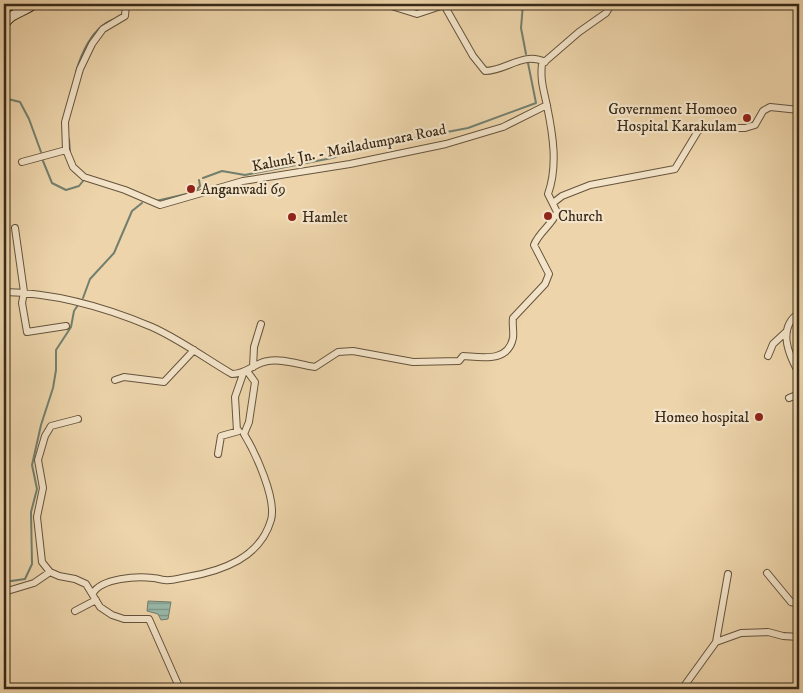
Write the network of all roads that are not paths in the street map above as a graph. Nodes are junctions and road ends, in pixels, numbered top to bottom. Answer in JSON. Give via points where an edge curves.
{"nodes":[{"id":1,"x":34,"y":4,"type":"edge"},
{"id":2,"x":126,"y":4,"type":"edge"},
{"id":3,"x":385,"y":4,"type":"edge"},
{"id":4,"x":608,"y":4,"type":"edge"},
{"id":5,"x":7,"y":15,"type":"edge"},
{"id":6,"x":4,"y":51,"type":"edge"},
{"id":7,"x":546,"y":62,"type":"junction"},
{"id":8,"x":547,"y":105,"type":"junction"},
{"id":9,"x":799,"y":110,"type":"edge"},
{"id":10,"x":66,"y":150,"type":"junction"},
{"id":11,"x":22,"y":162,"type":"dead end"},
{"id":12,"x":553,"y":204,"type":"junction"},
{"id":13,"x":15,"y":228,"type":"dead end"},
{"id":14,"x":4,"y":292,"type":"edge"},
{"id":15,"x":24,"y":292,"type":"junction"},
{"id":16,"x":799,"y":313,"type":"edge"},
{"id":17,"x":261,"y":324,"type":"dead end"},
{"id":18,"x":66,"y":326,"type":"dead end"},
{"id":19,"x":786,"y":331,"type":"junction"},
{"id":20,"x":194,"y":350,"type":"junction"},
{"id":21,"x":768,"y":356,"type":"dead end"},
{"id":22,"x":253,"y":367,"type":"junction"},
{"id":23,"x":245,"y":372,"type":"junction"},
{"id":24,"x":799,"y":373,"type":"edge"},
{"id":25,"x":115,"y":380,"type":"dead end"},
{"id":26,"x":799,"y":394,"type":"edge"},
{"id":27,"x":789,"y":398,"type":"dead end"},
{"id":28,"x":78,"y":419,"type":"dead end"},
{"id":29,"x":237,"y":431,"type":"junction"},
{"id":30,"x":244,"y":434,"type":"junction"},
{"id":31,"x":218,"y":454,"type":"dead end"},
{"id":32,"x":50,"y":572,"type":"junction"},
{"id":33,"x":767,"y":573,"type":"dead end"},
{"id":34,"x":728,"y":574,"type":"dead end"},
{"id":35,"x":4,"y":592,"type":"edge"},
{"id":36,"x":92,"y":593,"type":"junction"},
{"id":37,"x":96,"y":600,"type":"junction"},
{"id":38,"x":799,"y":604,"type":"edge"},
{"id":39,"x":75,"y":610,"type":"dead end"},
{"id":40,"x":799,"y":637,"type":"edge"},
{"id":41,"x":716,"y":642,"type":"junction"},
{"id":42,"x":180,"y":689,"type":"edge"},
{"id":43,"x":682,"y":689,"type":"edge"}],
"edges":[{"from":1,"to":5,"type":"main road","via":[[22,13]]},
{"from":2,"to":10,"type":"street","via":[[125,16],[103,29],[80,69],[65,122]]},
{"from":3,"to":7,"type":"street","via":[[417,14],[444,5],[485,71],[526,58]]},
{"from":4,"to":7,"type":"street","via":[[606,13]]},
{"from":5,"to":6,"type":"main road"},
{"from":7,"to":8,"type":"street","via":[[542,64],[541,81]]},
{"from":8,"to":10,"type":"street","name":"Kalunk Jn. - Mailadumpara Road","via":[[503,127],[446,144],[243,181],[160,205],[84,177],[73,167]]},
{"from":8,"to":12,"type":"street","via":[[554,173],[548,194]]},
{"from":9,"to":12,"type":"street","via":[[770,108],[763,111],[755,125],[745,128],[704,128],[698,131],[675,169],[590,185],[562,196]]},
{"from":10,"to":11,"type":"street"},
{"from":12,"to":22,"type":"street","via":[[557,212],[555,217],[534,245],[549,274],[547,280],[513,318],[512,344],[500,356],[463,356],[459,361],[413,362],[353,351],[338,352],[314,367],[275,360]]},
{"from":13,"to":15,"type":"street"},
{"from":14,"to":15,"type":"street"},
{"from":15,"to":18,"type":"street","via":[[22,303],[27,332]]},
{"from":15,"to":20,"type":"street","via":[[88,303],[154,328]]},
{"from":16,"to":19,"type":"street"},
{"from":17,"to":22,"type":"street","via":[[254,347]]},
{"from":19,"to":21,"type":"street","via":[[773,344]]},
{"from":19,"to":24,"type":"street","via":[[786,340]]},
{"from":20,"to":23,"type":"street","via":[[232,374]]},
{"from":20,"to":25,"type":"street","via":[[164,382],[132,378]]},
{"from":22,"to":23,"type":"street"},
{"from":23,"to":29,"type":"street","via":[[235,397]]},
{"from":23,"to":30,"type":"street","via":[[255,382]]},
{"from":26,"to":27,"type":"street"},
{"from":28,"to":32,"type":"street","via":[[51,426],[39,455],[43,488],[37,516],[42,562]]},
{"from":29,"to":30,"type":"street"},
{"from":29,"to":31,"type":"street","via":[[221,436]]},
{"from":30,"to":36,"type":"street","via":[[269,494],[272,519],[260,543],[243,559],[222,569],[164,580],[127,578],[111,582]]},
{"from":32,"to":35,"type":"street","via":[[34,583]]},
{"from":32,"to":36,"type":"street","via":[[84,583]]},
{"from":33,"to":38,"type":"street","via":[[791,602]]},
{"from":34,"to":41,"type":"street"},
{"from":36,"to":37,"type":"street"},
{"from":37,"to":39,"type":"street"},
{"from":37,"to":42,"type":"street","via":[[112,615],[124,619],[149,619]]},
{"from":40,"to":41,"type":"street","via":[[768,632],[741,633]]},
{"from":41,"to":43,"type":"street"}]}
